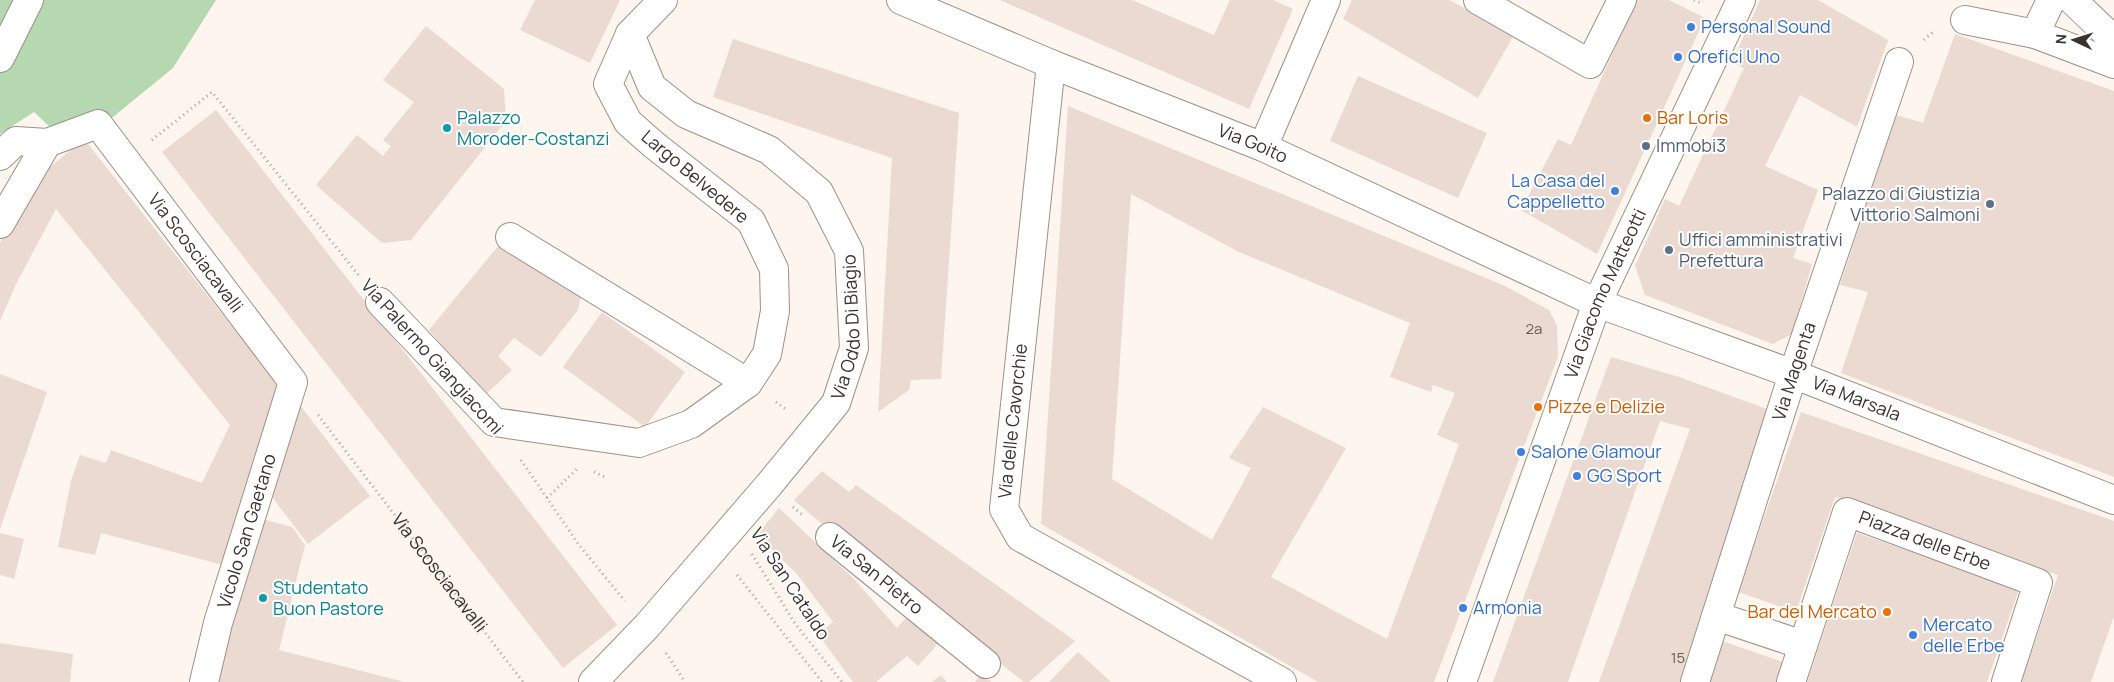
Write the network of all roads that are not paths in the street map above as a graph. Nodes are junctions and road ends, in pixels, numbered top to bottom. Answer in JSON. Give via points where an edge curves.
{"nodes":[{"id":1,"x":29,"y":0,"type":"edge"},
{"id":2,"x":663,"y":0,"type":"edge"},
{"id":3,"x":901,"y":0,"type":"edge"},
{"id":4,"x":1326,"y":0,"type":"edge"},
{"id":5,"x":1478,"y":0,"type":"edge"},
{"id":6,"x":1622,"y":0,"type":"edge"},
{"id":7,"x":1741,"y":0,"type":"edge"},
{"id":8,"x":2051,"y":0,"type":"edge"},
{"id":9,"x":2072,"y":0,"type":"edge"},
{"id":10,"x":1964,"y":20,"type":"road end"},
{"id":11,"x":630,"y":34,"type":"junction"},
{"id":12,"x":2035,"y":34,"type":"junction"},
{"id":13,"x":2114,"y":40,"type":"edge"},
{"id":14,"x":0,"y":58,"type":"edge"},
{"id":15,"x":1899,"y":62,"type":"road end"},
{"id":16,"x":1051,"y":64,"type":"junction"},
{"id":17,"x":2114,"y":64,"type":"edge"},
{"id":18,"x":47,"y":143,"type":"junction"},
{"id":19,"x":1263,"y":147,"type":"junction"},
{"id":20,"x":0,"y":156,"type":"edge"},
{"id":21,"x":0,"y":224,"type":"edge"},
{"id":22,"x":510,"y":237,"type":"dead end"},
{"id":23,"x":380,"y":302,"type":"road end"},
{"id":24,"x":1598,"y":303,"type":"junction"},
{"id":25,"x":1793,"y":374,"type":"junction"},
{"id":26,"x":293,"y":382,"type":"joint"},
{"id":27,"x":748,"y":383,"type":"junction"},
{"id":28,"x":494,"y":422,"type":"joint"},
{"id":29,"x":2114,"y":500,"type":"edge"},
{"id":30,"x":830,"y":537,"type":"road end"},
{"id":31,"x":1716,"y":616,"type":"junction"},
{"id":32,"x":1803,"y":645,"type":"junction"},
{"id":33,"x":986,"y":664,"type":"dead end"},
{"id":34,"x":204,"y":682,"type":"edge"},
{"id":35,"x":592,"y":682,"type":"edge"},
{"id":36,"x":1282,"y":682,"type":"edge"},
{"id":37,"x":1462,"y":682,"type":"edge"},
{"id":38,"x":1695,"y":682,"type":"edge"},
{"id":39,"x":1791,"y":682,"type":"edge"},
{"id":40,"x":2006,"y":682,"type":"edge"}],
"edges":[{"from":1,"to":14,"type":"street"},
{"from":2,"to":11,"type":"street"},
{"from":3,"to":16,"type":"street","name":"Via Goito"},
{"from":4,"to":19,"type":"street"},
{"from":5,"to":6,"type":"street","via":[[1590,64]]},
{"from":7,"to":24,"type":"street","name":"Via Giacomo Matteotti"},
{"from":8,"to":12,"type":"street"},
{"from":9,"to":13,"type":"street"},
{"from":10,"to":12,"type":"street"},
{"from":11,"to":27,"type":"street","name":"Largo Belvedere","via":[[608,84],[628,122],[751,221],[774,269],[775,311],[767,354]]},
{"from":11,"to":35,"type":"street","name":"Via Oddo Di Biagio","via":[[652,87],[686,114],[769,150],[818,192],[849,251],[854,348],[836,403],[647,626]]},
{"from":12,"to":17,"type":"street"},
{"from":15,"to":25,"type":"street","name":"Via Magenta"},
{"from":16,"to":19,"type":"street","name":"Via Goito"},
{"from":16,"to":36,"type":"street","name":"Via delle Cavorchie","via":[[1004,509],[1020,537]]},
{"from":18,"to":20,"type":"street","via":[[16,141]]},
{"from":18,"to":21,"type":"street"},
{"from":18,"to":26,"type":"street","name":"Via Scosciacavalli","via":[[98,124]]},
{"from":19,"to":24,"type":"street","name":"Via Goito"},
{"from":22,"to":27,"type":"street"},
{"from":23,"to":28,"type":"street","name":"Via Palermo Giangiacomi"},
{"from":24,"to":25,"type":"street","name":"Via Marsala"},
{"from":24,"to":37,"type":"street","name":"Via Giacomo Matteotti"},
{"from":25,"to":29,"type":"street","name":"Via Marsala"},
{"from":25,"to":31,"type":"street","name":"Via Magenta"},
{"from":26,"to":34,"type":"street","name":"Vicolo San Gaetano","via":[[218,623]]},
{"from":27,"to":28,"type":"street","name":"Largo Belvedere","via":[[691,424],[639,443]]},
{"from":30,"to":33,"type":"street","name":"Via San Pietro"},
{"from":31,"to":32,"type":"street"},
{"from":31,"to":38,"type":"street","name":"Via Magenta"},
{"from":32,"to":39,"type":"street","name":"Piazza delle Erbe"},
{"from":32,"to":40,"type":"street","name":"Piazza delle Erbe","via":[[1847,512],[2038,583]]}]}
